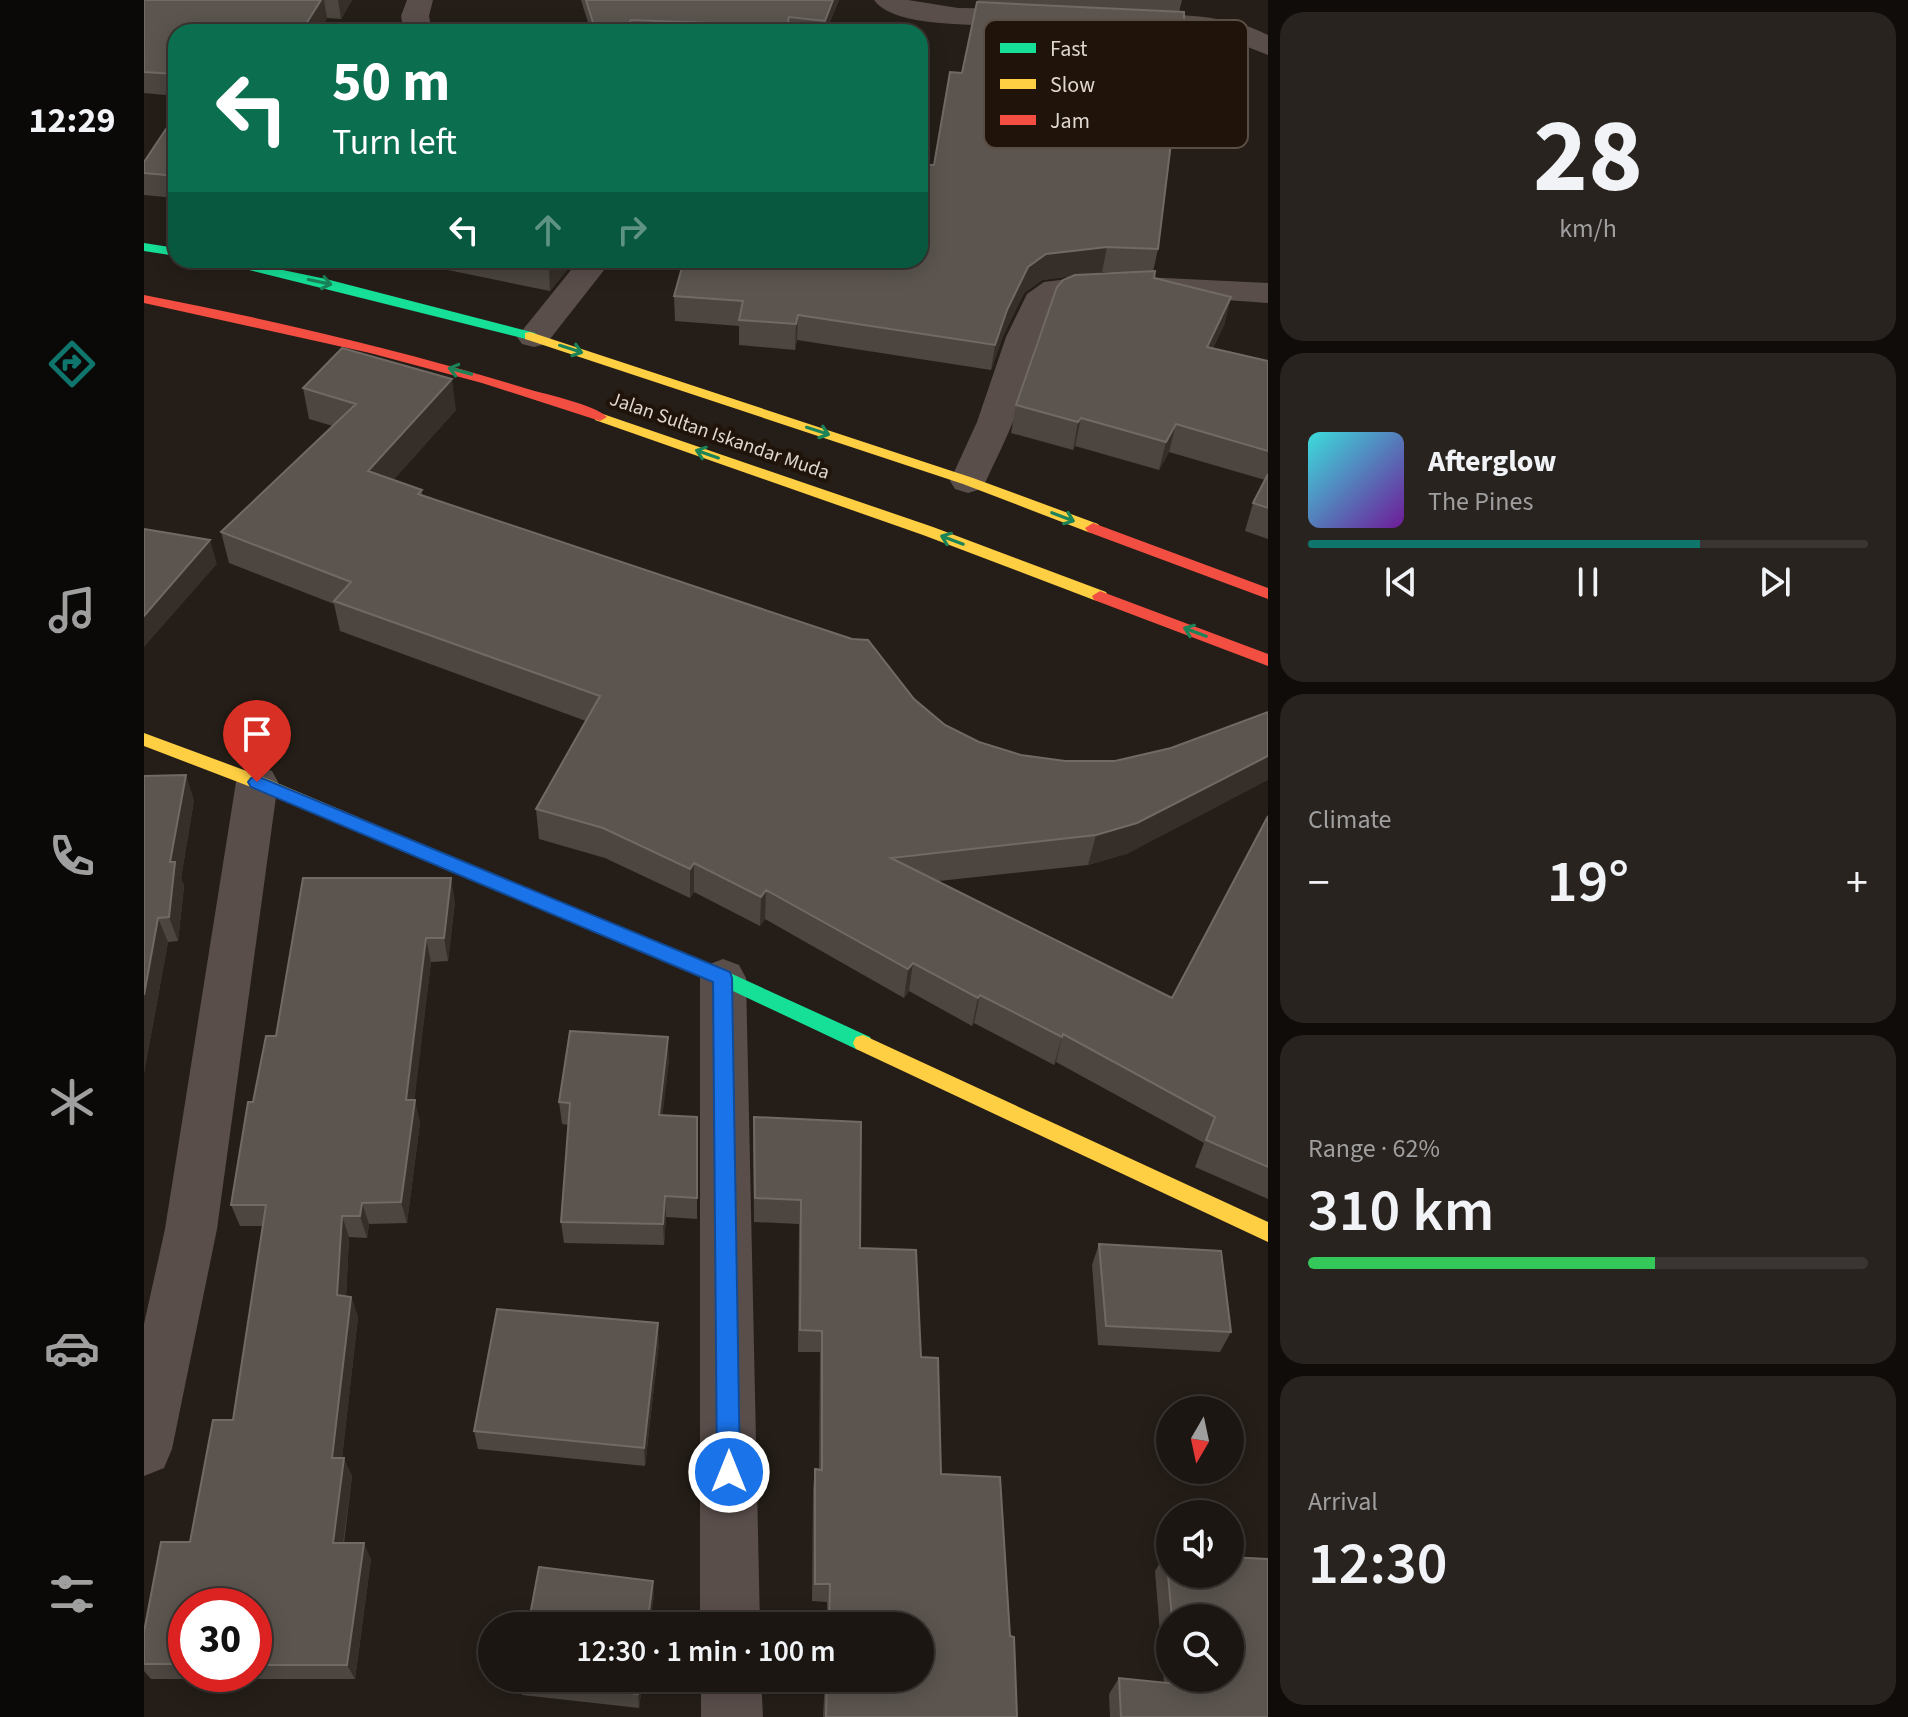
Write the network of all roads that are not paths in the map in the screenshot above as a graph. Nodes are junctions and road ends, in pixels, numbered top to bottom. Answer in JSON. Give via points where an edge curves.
{"nodes":[{"id":1,"x":420,"y":0,"type":"edge"},
{"id":2,"x":887,"y":0,"type":"edge"},
{"id":3,"x":1065,"y":18,"type":"edge"},
{"id":4,"x":1097,"y":19,"type":"edge"},
{"id":5,"x":1110,"y":20,"type":"edge"},
{"id":6,"x":416,"y":24,"type":"edge"},
{"id":7,"x":1248,"y":37,"type":"edge"},
{"id":8,"x":1268,"y":47,"type":"edge"},
{"id":9,"x":144,"y":247,"type":"edge"},
{"id":10,"x":168,"y":251,"type":"edge"},
{"id":11,"x":254,"y":268,"type":"edge"},
{"id":12,"x":590,"y":268,"type":"edge"},
{"id":13,"x":1268,"y":293,"type":"edge"},
{"id":14,"x":144,"y":299,"type":"edge"},
{"id":15,"x":534,"y":337,"type":"junction"},
{"id":16,"x":968,"y":481,"type":"junction"},
{"id":17,"x":1268,"y":594,"type":"edge"},
{"id":18,"x":1268,"y":660,"type":"edge"},
{"id":19,"x":144,"y":739,"type":"edge"},
{"id":20,"x":257,"y":782,"type":"junction"},
{"id":21,"x":723,"y":978,"type":"junction"},
{"id":22,"x":1268,"y":1232,"type":"edge"},
{"id":23,"x":144,"y":1449,"type":"edge"},
{"id":24,"x":730,"y":1612,"type":"edge"},
{"id":25,"x":731,"y":1692,"type":"edge"},
{"id":26,"x":732,"y":1717,"type":"edge"}],
"edges":[{"from":1,"to":6,"type":"street"},
{"from":2,"to":3,"type":"street","via":[[924,13]]},
{"from":4,"to":5,"type":"street"},
{"from":7,"to":8,"type":"street"},
{"from":9,"to":10,"type":"main road"},
{"from":11,"to":15,"type":"main road","name":"Jalan Sultan Iskandar Muda","one_way":true},
{"from":12,"to":15,"type":"street"},
{"from":13,"to":16,"type":"street","via":[[1102,285],[1056,289],[1039,301]]},
{"from":18,"to":14,"type":"main road","name":"Jalan Sultan Iskandar Muda","one_way":true,"via":[[928,531],[497,381],[299,329]]},
{"from":15,"to":16,"type":"main road","name":"Jalan Sultan Iskandar Muda","one_way":true},
{"from":16,"to":17,"type":"main road","name":"Jalan Sultan Iskandar Muda","one_way":true},
{"from":19,"to":20,"type":"main road"},
{"from":20,"to":21,"type":"main road"},
{"from":20,"to":23,"type":"street","via":[[191,1229]]},
{"from":21,"to":22,"type":"main road"},
{"from":21,"to":24,"type":"street"},
{"from":25,"to":26,"type":"street"}]}
